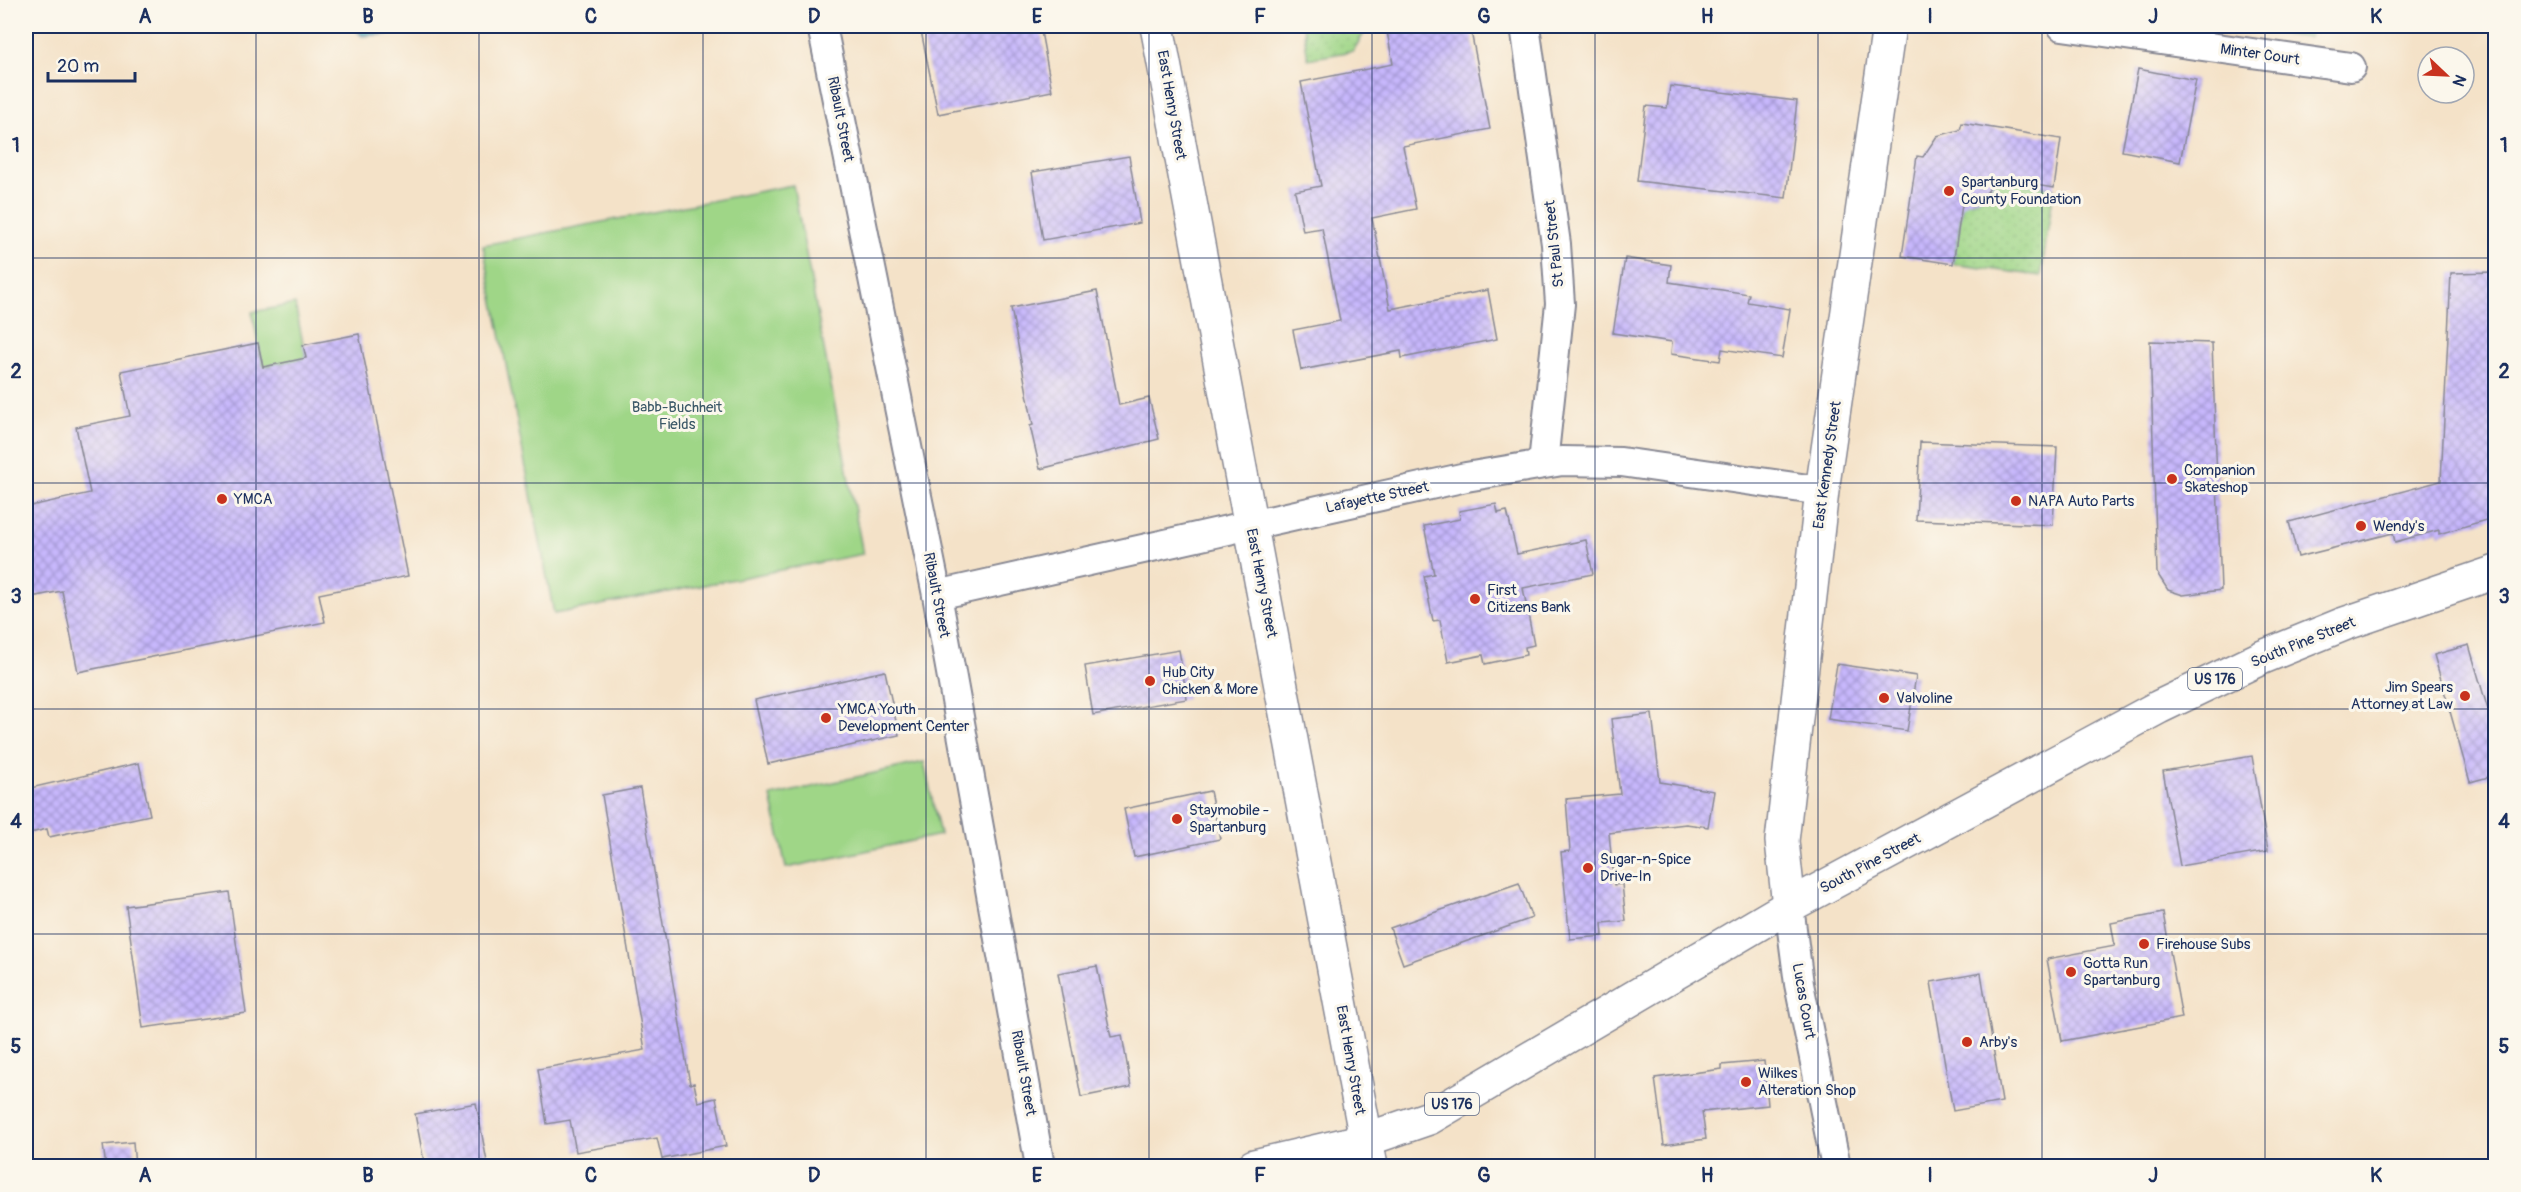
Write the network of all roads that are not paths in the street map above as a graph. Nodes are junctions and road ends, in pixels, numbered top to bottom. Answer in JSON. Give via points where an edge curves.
{"nodes":[{"id":1,"x":822,"y":26,"type":"edge"},
{"id":2,"x":1157,"y":26,"type":"edge"},
{"id":3,"x":1525,"y":26,"type":"edge"},
{"id":4,"x":1889,"y":26,"type":"edge"},
{"id":5,"x":2062,"y":26,"type":"edge"},
{"id":6,"x":2350,"y":67,"type":"dead end"},
{"id":7,"x":1543,"y":463,"type":"junction"},
{"id":8,"x":1822,"y":491,"type":"junction"},
{"id":9,"x":1251,"y":527,"type":"junction"},
{"id":10,"x":2496,"y":572,"type":"edge"},
{"id":11,"x":937,"y":595,"type":"junction"},
{"id":12,"x":1789,"y":906,"type":"junction"},
{"id":13,"x":1368,"y":1153,"type":"edge"},
{"id":14,"x":1040,"y":1167,"type":"edge"},
{"id":15,"x":1254,"y":1167,"type":"edge"},
{"id":16,"x":1836,"y":1167,"type":"edge"}],
"edges":[{"from":1,"to":11,"type":"street","name":"Ribault Street"},
{"from":2,"to":9,"type":"main road","name":"East Henry Street"},
{"from":3,"to":7,"type":"street","name":"St Paul Street","via":[[1556,244],[1560,304]]},
{"from":4,"to":8,"type":"main road","name":"East Kennedy Street"},
{"from":5,"to":6,"type":"street","name":"Minter Court"},
{"from":7,"to":8,"type":"street","name":"Lafayette Street","via":[[1621,462]]},
{"from":7,"to":9,"type":"street","name":"Lafayette Street","via":[[1273,519]]},
{"from":8,"to":12,"type":"main road","name":"East Kennedy Street","via":[[1782,841]]},
{"from":9,"to":11,"type":"street","name":"Lafayette Street"},
{"from":9,"to":13,"type":"main road","name":"East Henry Street"},
{"from":10,"to":12,"type":"main road","name":"South Pine Street","number":"US 176","via":[[2344,624],[2211,681]]},
{"from":11,"to":14,"type":"street","name":"Ribault Street"},
{"from":12,"to":13,"type":"main road","name":"South Pine Street","number":"US 176"},
{"from":12,"to":16,"type":"street","name":"Lucas Court","via":[[1799,984]]},
{"from":13,"to":15,"type":"main road","name":"South Pine Street","number":"US 176"}]}
